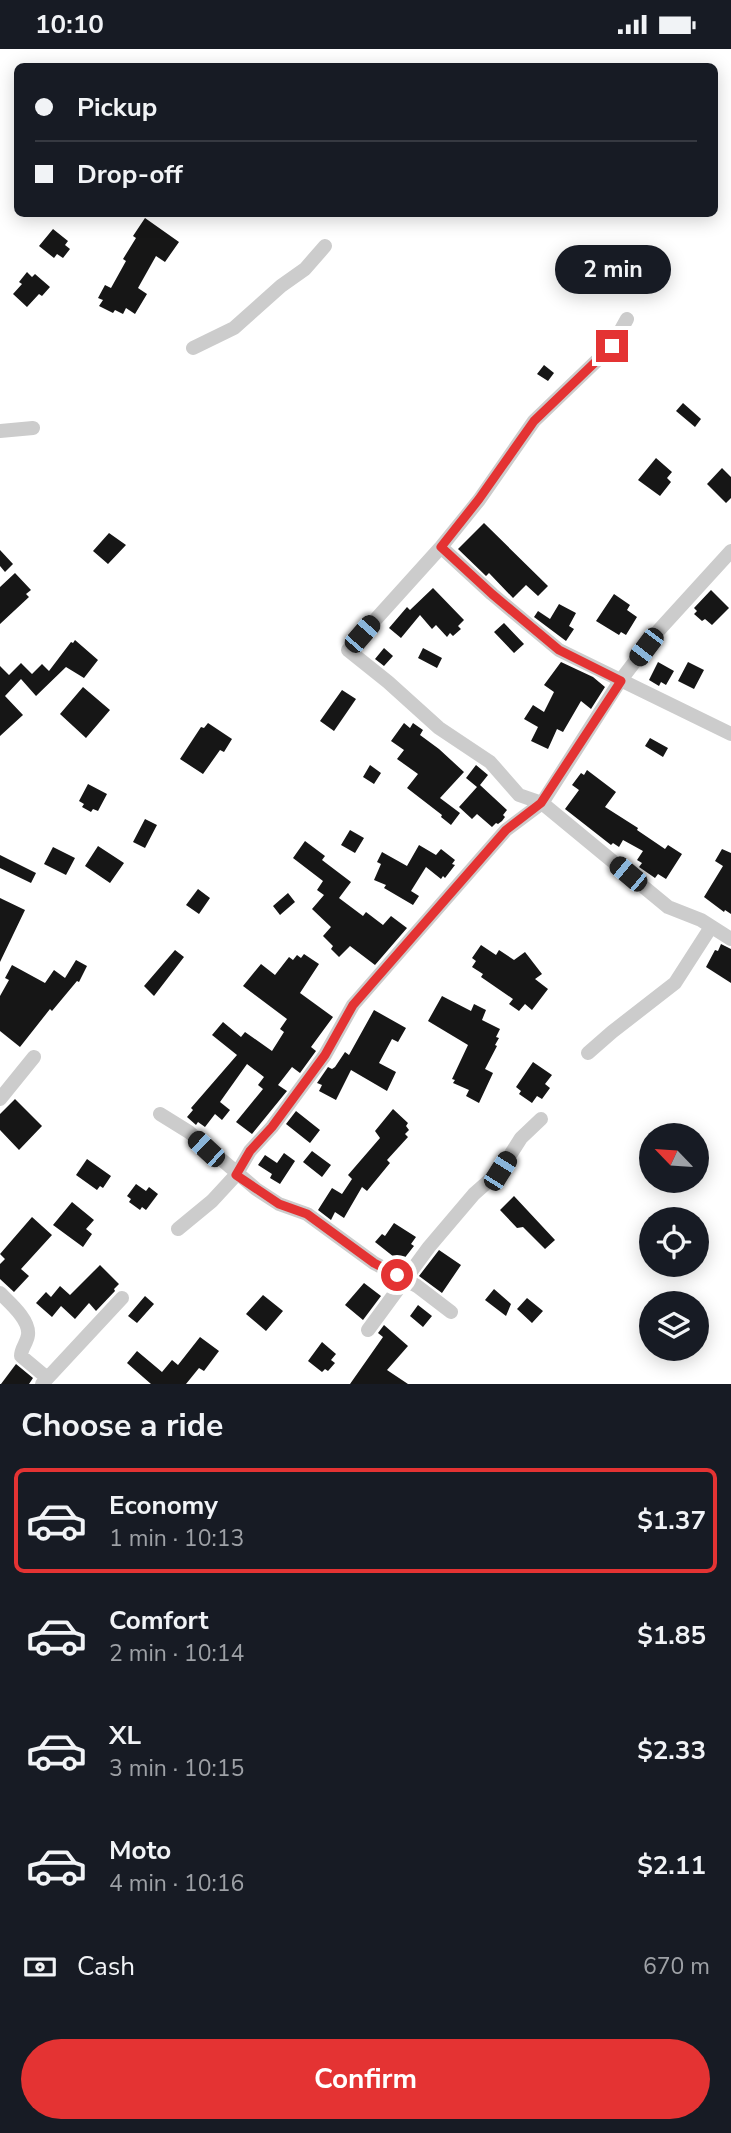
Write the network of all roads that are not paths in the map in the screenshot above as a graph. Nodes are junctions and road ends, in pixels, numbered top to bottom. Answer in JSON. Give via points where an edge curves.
{"nodes":[{"id":1,"x":325,"y":246,"type":"dead end"},
{"id":2,"x":627,"y":319,"type":"dead end"},
{"id":3,"x":193,"y":348,"type":"dead end"},
{"id":4,"x":33,"y":428,"type":"dead end"},
{"id":5,"x":0,"y":431,"type":"edge"},
{"id":6,"x":441,"y":547,"type":"junction"},
{"id":7,"x":731,"y":551,"type":"edge"},
{"id":8,"x":621,"y":681,"type":"junction"},
{"id":9,"x":731,"y":734,"type":"edge"},
{"id":10,"x":541,"y":803,"type":"junction"},
{"id":11,"x":711,"y":927,"type":"junction"},
{"id":12,"x":731,"y":939,"type":"edge"},
{"id":13,"x":588,"y":1053,"type":"dead end"},
{"id":14,"x":34,"y":1057,"type":"dead end"},
{"id":15,"x":0,"y":1099,"type":"edge"},
{"id":16,"x":160,"y":1114,"type":"dead end"},
{"id":17,"x":541,"y":1119,"type":"dead end"},
{"id":18,"x":236,"y":1175,"type":"junction"},
{"id":19,"x":178,"y":1229,"type":"dead end"},
{"id":20,"x":406,"y":1280,"type":"junction"},
{"id":21,"x":0,"y":1293,"type":"edge"},
{"id":22,"x":122,"y":1297,"type":"dead end"},
{"id":23,"x":451,"y":1312,"type":"dead end"},
{"id":24,"x":368,"y":1330,"type":"dead end"},
{"id":25,"x":44,"y":1381,"type":"edge"}],
"edges":[{"from":1,"to":3,"type":"street","via":[[234,328]]},
{"from":2,"to":6,"type":"street","via":[[612,346],[534,421]]},
{"from":4,"to":5,"type":"street"},
{"from":6,"to":8,"type":"street","via":[[559,650]]},
{"from":6,"to":10,"type":"street","via":[[348,650],[439,728],[490,762],[519,795]]},
{"from":7,"to":8,"type":"street","via":[[659,630]]},
{"from":8,"to":9,"type":"street"},
{"from":8,"to":10,"type":"street"},
{"from":10,"to":11,"type":"street","via":[[668,907]]},
{"from":10,"to":18,"type":"street","via":[[506,830],[353,1005],[325,1055]]},
{"from":11,"to":12,"type":"street"},
{"from":11,"to":13,"type":"street","via":[[675,983]]},
{"from":14,"to":15,"type":"street"},
{"from":16,"to":18,"type":"street","via":[[189,1132]]},
{"from":17,"to":20,"type":"street","via":[[521,1138],[500,1171],[474,1193],[435,1239]]},
{"from":18,"to":19,"type":"street"},
{"from":18,"to":20,"type":"street","via":[[279,1204],[307,1214],[374,1263]]},
{"from":20,"to":23,"type":"street"},
{"from":20,"to":24,"type":"street"},
{"from":21,"to":25,"type":"street","via":[[27,1323],[21,1356]]},
{"from":22,"to":25,"type":"street"}]}
